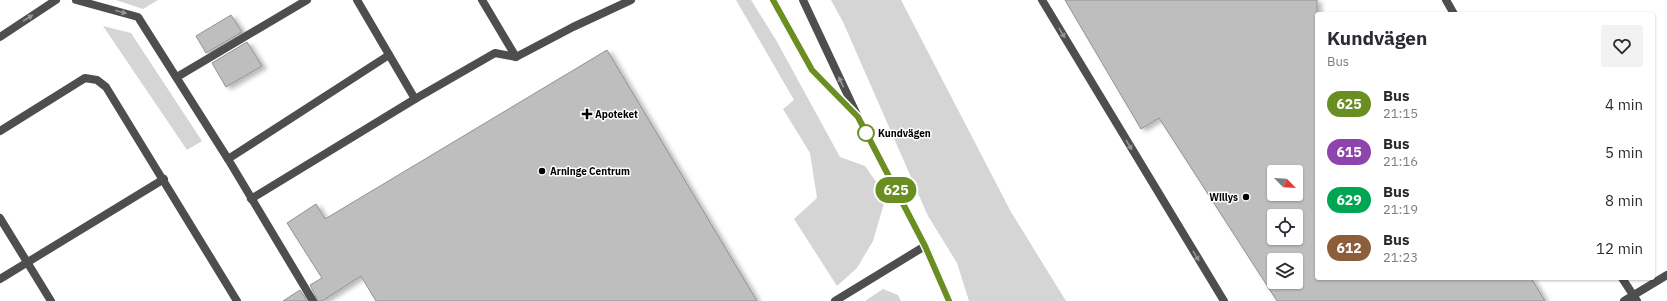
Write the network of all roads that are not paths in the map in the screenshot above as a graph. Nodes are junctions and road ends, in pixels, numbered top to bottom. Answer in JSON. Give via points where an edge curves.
{"nodes":[{"id":1,"x":56,"y":0,"type":"edge"},
{"id":2,"x":76,"y":0,"type":"edge"},
{"id":3,"x":307,"y":0,"type":"edge"},
{"id":4,"x":357,"y":0,"type":"edge"},
{"id":5,"x":482,"y":0,"type":"edge"},
{"id":6,"x":631,"y":0,"type":"edge"},
{"id":7,"x":773,"y":0,"type":"edge"},
{"id":8,"x":803,"y":0,"type":"edge"},
{"id":9,"x":1042,"y":0,"type":"edge"},
{"id":10,"x":1446,"y":0,"type":"edge"},
{"id":11,"x":1453,"y":12,"type":"edge"},
{"id":12,"x":0,"y":37,"type":"edge"},
{"id":13,"x":389,"y":55,"type":"junction"},
{"id":14,"x":516,"y":57,"type":"junction"},
{"id":15,"x":177,"y":77,"type":"junction"},
{"id":16,"x":415,"y":99,"type":"junction"},
{"id":17,"x":858,"y":117,"type":"junction"},
{"id":18,"x":0,"y":131,"type":"edge"},
{"id":19,"x":228,"y":159,"type":"junction"},
{"id":20,"x":164,"y":179,"type":"junction"},
{"id":21,"x":251,"y":199,"type":"junction"},
{"id":22,"x":0,"y":218,"type":"edge"},
{"id":23,"x":925,"y":246,"type":"junction"},
{"id":24,"x":28,"y":263,"type":"junction"},
{"id":25,"x":1667,"y":275,"type":"edge"},
{"id":26,"x":0,"y":279,"type":"edge"},
{"id":27,"x":1623,"y":280,"type":"edge"},
{"id":28,"x":1635,"y":298,"type":"edge"},
{"id":29,"x":51,"y":301,"type":"edge"},
{"id":30,"x":237,"y":301,"type":"edge"},
{"id":31,"x":313,"y":301,"type":"edge"},
{"id":32,"x":835,"y":301,"type":"edge"},
{"id":33,"x":949,"y":301,"type":"edge"},
{"id":34,"x":1224,"y":301,"type":"edge"},
{"id":35,"x":1624,"y":301,"type":"edge"}],
"edges":[{"from":12,"to":1,"type":"street","one_way":true},
{"from":2,"to":15,"type":"street","one_way":true,"via":[[138,17]]},
{"from":3,"to":15,"type":"street"},
{"from":4,"to":13,"type":"street"},
{"from":5,"to":14,"type":"street"},
{"from":6,"to":14,"type":"street"},
{"from":7,"to":17,"type":"street","via":[[812,70]]},
{"from":17,"to":8,"type":"street","one_way":true},
{"from":9,"to":34,"type":"street","one_way":true},
{"from":10,"to":11,"type":"street"},
{"from":13,"to":16,"type":"street"},
{"from":13,"to":19,"type":"street"},
{"from":14,"to":16,"type":"street","via":[[495,53]]},
{"from":15,"to":19,"type":"street"},
{"from":16,"to":21,"type":"street"},
{"from":17,"to":23,"type":"street"},
{"from":18,"to":20,"type":"street","via":[[85,78],[97,80],[106,87]]},
{"from":19,"to":21,"type":"street"},
{"from":20,"to":24,"type":"street"},
{"from":20,"to":30,"type":"street"},
{"from":21,"to":31,"type":"street"},
{"from":22,"to":24,"type":"street"},
{"from":23,"to":32,"type":"street"},
{"from":23,"to":33,"type":"street"},
{"from":24,"to":26,"type":"street"},
{"from":24,"to":29,"type":"street"},
{"from":25,"to":28,"type":"street"},
{"from":27,"to":28,"type":"street"},
{"from":28,"to":35,"type":"street"}]}
